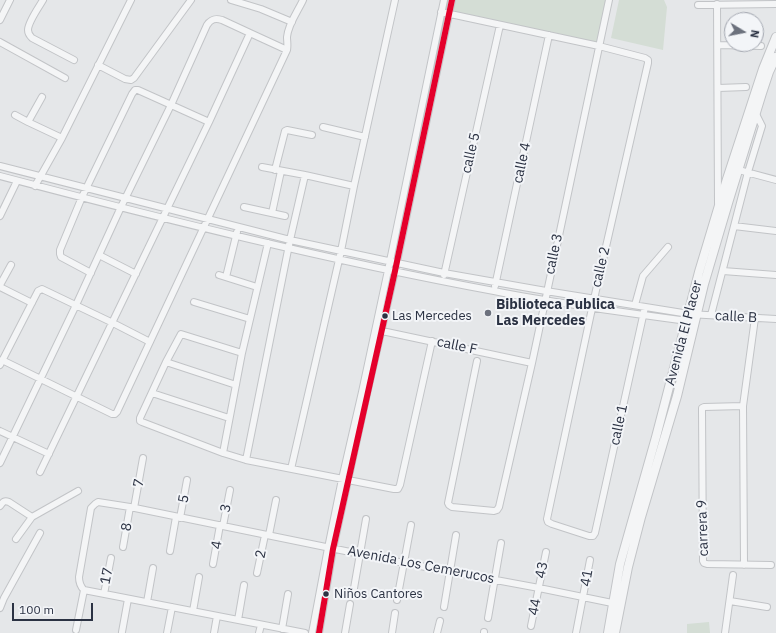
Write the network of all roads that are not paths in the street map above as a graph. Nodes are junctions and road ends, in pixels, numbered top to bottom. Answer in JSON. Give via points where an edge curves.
{"nodes":[{"id":1,"x":10,"y":0,"type":"edge"},
{"id":2,"x":43,"y":0,"type":"edge"},
{"id":3,"x":131,"y":0,"type":"edge"},
{"id":4,"x":191,"y":0,"type":"edge"},
{"id":5,"x":231,"y":0,"type":"edge"},
{"id":6,"x":303,"y":0,"type":"edge"},
{"id":7,"x":395,"y":0,"type":"edge"},
{"id":8,"x":444,"y":0,"type":"edge"},
{"id":9,"x":452,"y":0,"type":"edge"},
{"id":10,"x":609,"y":0,"type":"edge"},
{"id":11,"x":717,"y":4,"type":"junction"},
{"id":12,"x":776,"y":4,"type":"edge"},
{"id":13,"x":698,"y":5,"type":"dead end"},
{"id":14,"x":442,"y":12,"type":"junction"},
{"id":15,"x":449,"y":14,"type":"junction"},
{"id":16,"x":0,"y":20,"type":"edge"},
{"id":17,"x":292,"y":22,"type":"junction"},
{"id":18,"x":500,"y":25,"type":"junction"},
{"id":19,"x":250,"y":33,"type":"junction"},
{"id":20,"x":549,"y":35,"type":"junction"},
{"id":21,"x":776,"y":37,"type":"edge"},
{"id":22,"x":0,"y":42,"type":"edge"},
{"id":23,"x":718,"y":45,"type":"junction"},
{"id":24,"x":724,"y":45,"type":"edge"},
{"id":25,"x":599,"y":46,"type":"junction"},
{"id":26,"x":287,"y":50,"type":"junction"},
{"id":27,"x":776,"y":56,"type":"edge"},
{"id":28,"x":74,"y":60,"type":"dead end"},
{"id":29,"x":98,"y":65,"type":"junction"},
{"id":30,"x":65,"y":78,"type":"dead end"},
{"id":31,"x":746,"y":87,"type":"dead end"},
{"id":32,"x":718,"y":88,"type":"junction"},
{"id":33,"x":42,"y":97,"type":"dead end"},
{"id":34,"x":171,"y":105,"type":"junction"},
{"id":35,"x":756,"y":114,"type":"junction"},
{"id":36,"x":15,"y":115,"type":"dead end"},
{"id":37,"x":28,"y":122,"type":"junction"},
{"id":38,"x":209,"y":122,"type":"junction"},
{"id":39,"x":323,"y":127,"type":"dead end"},
{"id":40,"x":312,"y":135,"type":"dead end"},
{"id":41,"x":365,"y":137,"type":"junction"},
{"id":42,"x":62,"y":138,"type":"junction"},
{"id":43,"x":0,"y":166,"type":"edge"},
{"id":44,"x":262,"y":167,"type":"dead end"},
{"id":45,"x":734,"y":169,"type":"junction"},
{"id":46,"x":278,"y":170,"type":"junction"},
{"id":47,"x":748,"y":172,"type":"junction"},
{"id":48,"x":305,"y":175,"type":"junction"},
{"id":49,"x":0,"y":176,"type":"edge"},
{"id":50,"x":40,"y":176,"type":"junction"},
{"id":51,"x":776,"y":180,"type":"edge"},
{"id":52,"x":17,"y":181,"type":"junction"},
{"id":53,"x":35,"y":186,"type":"junction"},
{"id":54,"x":354,"y":186,"type":"junction"},
{"id":55,"x":87,"y":188,"type":"junction"},
{"id":56,"x":82,"y":198,"type":"junction"},
{"id":57,"x":126,"y":198,"type":"junction"},
{"id":58,"x":244,"y":206,"type":"dead end"},
{"id":59,"x":121,"y":207,"type":"junction"},
{"id":60,"x":718,"y":208,"type":"junction"},
{"id":61,"x":168,"y":209,"type":"junction"},
{"id":62,"x":272,"y":213,"type":"junction"},
{"id":63,"x":0,"y":216,"type":"edge"},
{"id":64,"x":286,"y":216,"type":"dead end"},
{"id":65,"x":163,"y":218,"type":"junction"},
{"id":66,"x":208,"y":220,"type":"junction"},
{"id":67,"x":734,"y":226,"type":"junction"},
{"id":68,"x":238,"y":227,"type":"junction"},
{"id":69,"x":204,"y":228,"type":"junction"},
{"id":70,"x":776,"y":231,"type":"edge"},
{"id":71,"x":236,"y":236,"type":"junction"},
{"id":72,"x":290,"y":240,"type":"junction"},
{"id":73,"x":268,"y":243,"type":"junction"},
{"id":74,"x":668,"y":247,"type":"dead end"},
{"id":75,"x":289,"y":248,"type":"junction"},
{"id":76,"x":341,"y":251,"type":"junction"},
{"id":77,"x":99,"y":255,"type":"junction"},
{"id":78,"x":340,"y":259,"type":"junction"},
{"id":79,"x":390,"y":260,"type":"junction"},
{"id":80,"x":397,"y":262,"type":"junction"},
{"id":81,"x":11,"y":265,"type":"dead end"},
{"id":82,"x":388,"y":270,"type":"junction"},
{"id":83,"x":395,"y":271,"type":"junction"},
{"id":84,"x":723,"y":271,"type":"junction"},
{"id":85,"x":444,"y":272,"type":"junction"},
{"id":86,"x":91,"y":273,"type":"junction"},
{"id":87,"x":136,"y":274,"type":"junction"},
{"id":88,"x":219,"y":275,"type":"dead end"},
{"id":89,"x":776,"y":275,"type":"edge"},
{"id":90,"x":226,"y":277,"type":"junction"},
{"id":91,"x":442,"y":281,"type":"junction"},
{"id":92,"x":496,"y":282,"type":"junction"},
{"id":93,"x":0,"y":284,"type":"edge"},
{"id":94,"x":257,"y":287,"type":"junction"},
{"id":95,"x":494,"y":291,"type":"junction"},
{"id":96,"x":546,"y":291,"type":"junction"},
{"id":97,"x":594,"y":298,"type":"junction"},
{"id":98,"x":544,"y":300,"type":"junction"},
{"id":99,"x":194,"y":302,"type":"dead end"},
{"id":100,"x":32,"y":303,"type":"junction"},
{"id":101,"x":76,"y":305,"type":"junction"},
{"id":102,"x":635,"y":305,"type":"junction"},
{"id":103,"x":644,"y":306,"type":"junction"},
{"id":104,"x":592,"y":308,"type":"junction"},
{"id":105,"x":711,"y":315,"type":"junction"},
{"id":106,"x":642,"y":316,"type":"junction"},
{"id":107,"x":692,"y":318,"type":"junction"},
{"id":108,"x":755,"y":318,"type":"junction"},
{"id":109,"x":250,"y":319,"type":"junction"},
{"id":110,"x":776,"y":319,"type":"edge"},
{"id":111,"x":113,"y":323,"type":"junction"},
{"id":112,"x":382,"y":330,"type":"junction"},
{"id":113,"x":432,"y":341,"type":"junction"},
{"id":114,"x":150,"y":342,"type":"junction"},
{"id":115,"x":242,"y":353,"type":"junction"},
{"id":116,"x":477,"y":361,"type":"dead end"},
{"id":117,"x":1,"y":362,"type":"edge"},
{"id":118,"x":166,"y":362,"type":"junction"},
{"id":119,"x":532,"y":363,"type":"junction"},
{"id":120,"x":40,"y":379,"type":"junction"},
{"id":121,"x":236,"y":385,"type":"junction"},
{"id":122,"x":152,"y":393,"type":"junction"},
{"id":123,"x":77,"y":397,"type":"junction"},
{"id":124,"x":743,"y":406,"type":"junction"},
{"id":125,"x":230,"y":418,"type":"junction"},
{"id":126,"x":0,"y":431,"type":"edge"},
{"id":127,"x":12,"y":436,"type":"junction"},
{"id":128,"x":222,"y":453,"type":"junction"},
{"id":129,"x":49,"y":454,"type":"junction"},
{"id":130,"x":143,"y":458,"type":"dead end"},
{"id":131,"x":246,"y":460,"type":"junction"},
{"id":132,"x":0,"y":463,"type":"edge"},
{"id":133,"x":292,"y":469,"type":"junction"},
{"id":134,"x":40,"y":472,"type":"dead end"},
{"id":135,"x":345,"y":479,"type":"junction"},
{"id":136,"x":187,"y":480,"type":"dead end"},
{"id":137,"x":230,"y":490,"type":"dead end"},
{"id":138,"x":78,"y":491,"type":"dead end"},
{"id":139,"x":276,"y":500,"type":"dead end"},
{"id":140,"x":0,"y":506,"type":"edge"},
{"id":141,"x":132,"y":508,"type":"junction"},
{"id":142,"x":32,"y":517,"type":"junction"},
{"id":143,"x":178,"y":517,"type":"junction"},
{"id":144,"x":366,"y":519,"type":"dead end"},
{"id":145,"x":411,"y":525,"type":"dead end"},
{"id":146,"x":221,"y":526,"type":"junction"},
{"id":147,"x":40,"y":533,"type":"dead end"},
{"id":148,"x":595,"y":534,"type":"joint"},
{"id":149,"x":267,"y":535,"type":"junction"},
{"id":150,"x":456,"y":535,"type":"dead end"},
{"id":151,"x":16,"y":539,"type":"dead end"},
{"id":152,"x":501,"y":543,"type":"dead end"},
{"id":153,"x":123,"y":547,"type":"dead end"},
{"id":154,"x":330,"y":548,"type":"junction"},
{"id":155,"x":170,"y":551,"type":"dead end"},
{"id":156,"x":546,"y":552,"type":"dead end"},
{"id":157,"x":360,"y":554,"type":"junction"},
{"id":158,"x":111,"y":558,"type":"dead end"},
{"id":159,"x":590,"y":560,"type":"dead end"},
{"id":160,"x":404,"y":563,"type":"junction"},
{"id":161,"x":213,"y":564,"type":"dead end"},
{"id":162,"x":744,"y":565,"type":"junction"},
{"id":163,"x":771,"y":565,"type":"dead end"},
{"id":164,"x":153,"y":568,"type":"dead end"},
{"id":165,"x":450,"y":572,"type":"junction"},
{"id":166,"x":257,"y":573,"type":"dead end"},
{"id":167,"x":733,"y":575,"type":"dead end"},
{"id":168,"x":199,"y":577,"type":"dead end"},
{"id":169,"x":495,"y":579,"type":"junction"},
{"id":170,"x":244,"y":585,"type":"dead end"},
{"id":171,"x":539,"y":588,"type":"junction"},
{"id":172,"x":84,"y":590,"type":"junction"},
{"id":173,"x":104,"y":594,"type":"junction"},
{"id":174,"x":288,"y":594,"type":"dead end"},
{"id":175,"x":353,"y":594,"type":"dead end"},
{"id":176,"x":584,"y":596,"type":"junction"},
{"id":177,"x":128,"y":599,"type":"junction"},
{"id":178,"x":397,"y":600,"type":"dead end"},
{"id":179,"x":730,"y":601,"type":"junction"},
{"id":180,"x":147,"y":602,"type":"junction"},
{"id":181,"x":350,"y":604,"type":"dead end"},
{"id":182,"x":617,"y":604,"type":"junction"},
{"id":183,"x":172,"y":607,"type":"junction"},
{"id":184,"x":444,"y":607,"type":"dead end"},
{"id":185,"x":767,"y":607,"type":"dead end"},
{"id":186,"x":0,"y":608,"type":"edge"},
{"id":187,"x":193,"y":611,"type":"junction"},
{"id":188,"x":395,"y":613,"type":"dead end"},
{"id":189,"x":217,"y":616,"type":"junction"},
{"id":190,"x":488,"y":618,"type":"dead end"},
{"id":191,"x":238,"y":620,"type":"junction"},
{"id":192,"x":440,"y":621,"type":"dead end"},
{"id":193,"x":261,"y":625,"type":"junction"},
{"id":194,"x":531,"y":626,"type":"dead end"},
{"id":195,"x":282,"y":629,"type":"junction"},
{"id":196,"x":76,"y":630,"type":"dead end"},
{"id":197,"x":122,"y":632,"type":"dead end"},
{"id":198,"x":168,"y":633,"type":"edge"},
{"id":199,"x":214,"y":633,"type":"edge"},
{"id":200,"x":259,"y":633,"type":"edge"},
{"id":201,"x":305,"y":633,"type":"edge"},
{"id":202,"x":312,"y":633,"type":"edge"},
{"id":203,"x":319,"y":633,"type":"edge"},
{"id":204,"x":345,"y":633,"type":"edge"},
{"id":205,"x":392,"y":633,"type":"edge"},
{"id":206,"x":438,"y":633,"type":"edge"},
{"id":207,"x":576,"y":633,"type":"edge"},
{"id":208,"x":608,"y":633,"type":"edge"},
{"id":209,"x":615,"y":633,"type":"edge"},
{"id":210,"x":725,"y":633,"type":"edge"}],
"edges":[{"from":1,"to":16,"type":"street"},
{"from":2,"to":28,"type":"street","via":[[29,24],[29,35]]},
{"from":3,"to":29,"type":"street"},
{"from":4,"to":29,"type":"street","via":[[134,78],[125,79]]},
{"from":5,"to":17,"type":"street"},
{"from":6,"to":17,"type":"street"},
{"from":7,"to":41,"type":"street"},
{"from":8,"to":14,"type":"street"},
{"from":9,"to":15,"type":"street"},
{"from":10,"to":25,"type":"street","name":"calle 3"},
{"from":11,"to":12,"type":"street"},
{"from":11,"to":13,"type":"street"},
{"from":11,"to":23,"type":"street"},
{"from":14,"to":15,"type":"street"},
{"from":14,"to":79,"type":"street"},
{"from":15,"to":18,"type":"street"},
{"from":15,"to":80,"type":"street"},
{"from":17,"to":26,"type":"street","via":[[287,36]]},
{"from":18,"to":20,"type":"street"},
{"from":18,"to":85,"type":"street","name":"calle 5"},
{"from":19,"to":26,"type":"street"},
{"from":19,"to":34,"type":"street","via":[[222,20],[213,19],[207,25]]},
{"from":19,"to":38,"type":"street"},
{"from":20,"to":25,"type":"street"},
{"from":20,"to":92,"type":"street","name":"calle 4"},
{"from":21,"to":45,"type":"street","name":"Avenida El Placer","via":[[763,69]]},
{"from":22,"to":30,"type":"street"},
{"from":23,"to":24,"type":"street"},
{"from":23,"to":32,"type":"street"},
{"from":25,"to":96,"type":"street","name":"calle 3"},
{"from":25,"to":97,"type":"street","name":"calle 2","via":[[645,58],[648,63]]},
{"from":26,"to":66,"type":"street"},
{"from":27,"to":35,"type":"street","name":"Avenida El Placer"},
{"from":29,"to":42,"type":"street"},
{"from":31,"to":32,"type":"street"},
{"from":32,"to":60,"type":"street"},
{"from":33,"to":37,"type":"street"},
{"from":34,"to":38,"type":"street"},
{"from":34,"to":55,"type":"street","via":[[135,90]]},
{"from":34,"to":57,"type":"street"},
{"from":35,"to":45,"type":"street","name":"Avenida El Placer"},
{"from":35,"to":47,"type":"street","via":[[762,126]]},
{"from":36,"to":37,"type":"street"},
{"from":37,"to":42,"type":"street"},
{"from":38,"to":61,"type":"street"},
{"from":39,"to":41,"type":"street"},
{"from":40,"to":46,"type":"street","via":[[285,131]]},
{"from":41,"to":54,"type":"street"},
{"from":42,"to":50,"type":"street"},
{"from":43,"to":50,"type":"street"},
{"from":44,"to":46,"type":"street"},
{"from":45,"to":47,"type":"street"},
{"from":45,"to":60,"type":"street","name":"Avenida El Placer"},
{"from":45,"to":107,"type":"street","name":"Avenida El Placer","via":[[706,277]]},
{"from":46,"to":48,"type":"street"},
{"from":46,"to":62,"type":"street"},
{"from":47,"to":51,"type":"street"},
{"from":47,"to":67,"type":"street"},
{"from":48,"to":54,"type":"street"},
{"from":48,"to":72,"type":"street"},
{"from":49,"to":52,"type":"street"},
{"from":50,"to":53,"type":"street"},
{"from":50,"to":55,"type":"street"},
{"from":52,"to":53,"type":"street"},
{"from":52,"to":63,"type":"street"},
{"from":53,"to":56,"type":"street"},
{"from":54,"to":76,"type":"street"},
{"from":55,"to":56,"type":"street"},
{"from":55,"to":57,"type":"street"},
{"from":56,"to":59,"type":"street"},
{"from":56,"to":86,"type":"street","via":[[60,254],[61,257]]},
{"from":57,"to":59,"type":"street"},
{"from":57,"to":61,"type":"street"},
{"from":58,"to":62,"type":"street"},
{"from":59,"to":65,"type":"street"},
{"from":59,"to":77,"type":"street"},
{"from":60,"to":107,"type":"street","name":"Avenida El Placer","via":[[699,272]]},
{"from":61,"to":65,"type":"street"},
{"from":61,"to":66,"type":"street"},
{"from":62,"to":64,"type":"street"},
{"from":65,"to":69,"type":"street"},
{"from":65,"to":87,"type":"street"},
{"from":66,"to":68,"type":"street"},
{"from":66,"to":69,"type":"street"},
{"from":67,"to":70,"type":"street"},
{"from":67,"to":84,"type":"street"},
{"from":68,"to":71,"type":"street"},
{"from":68,"to":72,"type":"street"},
{"from":69,"to":71,"type":"street"},
{"from":69,"to":114,"type":"street"},
{"from":71,"to":73,"type":"street"},
{"from":71,"to":90,"type":"street"},
{"from":72,"to":75,"type":"street"},
{"from":72,"to":76,"type":"street"},
{"from":73,"to":75,"type":"street"},
{"from":73,"to":94,"type":"street"},
{"from":74,"to":102,"type":"street","via":[[643,276]]},
{"from":75,"to":78,"type":"street"},
{"from":75,"to":131,"type":"street"},
{"from":76,"to":78,"type":"street"},
{"from":76,"to":79,"type":"street"},
{"from":77,"to":86,"type":"street"},
{"from":77,"to":87,"type":"street"},
{"from":78,"to":82,"type":"street"},
{"from":78,"to":133,"type":"street"},
{"from":79,"to":80,"type":"street"},
{"from":79,"to":82,"type":"street"},
{"from":80,"to":83,"type":"street"},
{"from":80,"to":85,"type":"street"},
{"from":81,"to":93,"type":"street"},
{"from":82,"to":83,"type":"street"},
{"from":82,"to":135,"type":"street"},
{"from":83,"to":91,"type":"street"},
{"from":83,"to":112,"type":"street"},
{"from":84,"to":89,"type":"street"},
{"from":84,"to":105,"type":"street"},
{"from":85,"to":91,"type":"street","name":"calle 5"},
{"from":85,"to":92,"type":"street"},
{"from":86,"to":101,"type":"street"},
{"from":87,"to":111,"type":"street"},
{"from":88,"to":90,"type":"street"},
{"from":90,"to":94,"type":"street"},
{"from":91,"to":95,"type":"street"},
{"from":92,"to":95,"type":"street","name":"calle 4"},
{"from":92,"to":96,"type":"street"},
{"from":93,"to":100,"type":"street"},
{"from":94,"to":109,"type":"street"},
{"from":95,"to":98,"type":"street"},
{"from":96,"to":97,"type":"street"},
{"from":96,"to":98,"type":"street","name":"calle 3"},
{"from":97,"to":102,"type":"street"},
{"from":97,"to":104,"type":"street","name":"calle 2"},
{"from":98,"to":104,"type":"street"},
{"from":98,"to":119,"type":"street","name":"calle 3"},
{"from":99,"to":109,"type":"street"},
{"from":100,"to":101,"type":"street","via":[[38,291],[42,289]]},
{"from":100,"to":117,"type":"street"},
{"from":101,"to":111,"type":"street"},
{"from":101,"to":120,"type":"street"},
{"from":102,"to":103,"type":"street"},
{"from":103,"to":106,"type":"street","name":"calle 1"},
{"from":103,"to":107,"type":"street"},
{"from":104,"to":106,"type":"street"},
{"from":104,"to":148,"type":"street","name":"calle 2","via":[[548,522],[589,536]]},
{"from":105,"to":107,"type":"street","name":"calle B"},
{"from":105,"to":108,"type":"street","name":"calle B"},
{"from":106,"to":107,"type":"street"},
{"from":106,"to":148,"type":"street","name":"calle 1"},
{"from":107,"to":182,"type":"street","name":"Avenida El Placer","via":[[676,396]]},
{"from":108,"to":110,"type":"street","name":"calle B"},
{"from":108,"to":124,"type":"street"},
{"from":109,"to":115,"type":"street"},
{"from":111,"to":114,"type":"street"},
{"from":111,"to":123,"type":"street"},
{"from":112,"to":113,"type":"street","name":"calle F"},
{"from":112,"to":135,"type":"street"},
{"from":113,"to":119,"type":"street","name":"calle F"},
{"from":113,"to":135,"type":"street","via":[[398,489]]},
{"from":114,"to":123,"type":"street","via":[[115,414]]},
{"from":115,"to":118,"type":"street","via":[[182,334]]},
{"from":115,"to":121,"type":"street"},
{"from":116,"to":119,"type":"street","name":"calle 3","via":[[448,502],[452,507],[487,510],[497,510],[499,507]]},
{"from":117,"to":120,"type":"street"},
{"from":118,"to":121,"type":"street"},
{"from":118,"to":122,"type":"street"},
{"from":120,"to":123,"type":"street"},
{"from":120,"to":127,"type":"street"},
{"from":121,"to":125,"type":"street"},
{"from":122,"to":125,"type":"street"},
{"from":122,"to":128,"type":"street","via":[[140,421]]},
{"from":123,"to":129,"type":"street"},
{"from":124,"to":162,"type":"street"},
{"from":124,"to":162,"type":"street","name":"carrera 9","via":[[702,410],[703,561],[707,564]]},
{"from":125,"to":128,"type":"street"},
{"from":126,"to":127,"type":"street"},
{"from":127,"to":129,"type":"street"},
{"from":127,"to":132,"type":"street"},
{"from":128,"to":131,"type":"street"},
{"from":129,"to":134,"type":"street"},
{"from":130,"to":141,"type":"street","name":"7"},
{"from":131,"to":133,"type":"street"},
{"from":133,"to":135,"type":"street"},
{"from":135,"to":154,"type":"street"},
{"from":136,"to":143,"type":"street","name":"5"},
{"from":137,"to":146,"type":"street","name":"3"},
{"from":138,"to":142,"type":"street"},
{"from":139,"to":149,"type":"street","name":"2"},
{"from":140,"to":142,"type":"street","via":[[3,502],[9,502]]},
{"from":141,"to":143,"type":"street","name":"Avenida Los Cemerucos"},
{"from":141,"to":153,"type":"street","name":"8"},
{"from":141,"to":172,"type":"street","name":"Avenida Los Cemerucos","via":[[102,502],[91,508],[79,577]]},
{"from":142,"to":151,"type":"street"},
{"from":143,"to":146,"type":"street","name":"Avenida Los Cemerucos"},
{"from":143,"to":155,"type":"street","name":"5"},
{"from":144,"to":157,"type":"street"},
{"from":145,"to":160,"type":"street"},
{"from":146,"to":149,"type":"street","name":"Avenida Los Cemerucos"},
{"from":146,"to":161,"type":"street","name":"4"},
{"from":147,"to":186,"type":"street"},
{"from":149,"to":154,"type":"street","name":"Avenida Los Cemerucos"},
{"from":149,"to":166,"type":"street","name":"2"},
{"from":150,"to":165,"type":"street"},
{"from":152,"to":169,"type":"street"},
{"from":154,"to":157,"type":"street","name":"Avenida Los Cemerucos"},
{"from":154,"to":202,"type":"street"},
{"from":154,"to":203,"type":"street"},
{"from":156,"to":171,"type":"street","name":"43"},
{"from":157,"to":160,"type":"street","name":"Avenida Los Cemerucos"},
{"from":157,"to":175,"type":"street"},
{"from":158,"to":173,"type":"street","name":"17"},
{"from":159,"to":176,"type":"street","name":"41"},
{"from":160,"to":165,"type":"street","name":"Avenida Los Cemerucos"},
{"from":160,"to":178,"type":"street"},
{"from":162,"to":163,"type":"street"},
{"from":164,"to":180,"type":"street"},
{"from":165,"to":169,"type":"street","name":"Avenida Los Cemerucos"},
{"from":165,"to":184,"type":"street"},
{"from":167,"to":179,"type":"street"},
{"from":168,"to":187,"type":"street"},
{"from":169,"to":171,"type":"street","name":"Avenida Los Cemerucos"},
{"from":169,"to":190,"type":"street"},
{"from":170,"to":191,"type":"street"},
{"from":171,"to":176,"type":"street","name":"Avenida Los Cemerucos"},
{"from":171,"to":194,"type":"street","name":"44"},
{"from":172,"to":173,"type":"street"},
{"from":172,"to":196,"type":"street"},
{"from":173,"to":177,"type":"street"},
{"from":174,"to":195,"type":"street"},
{"from":176,"to":182,"type":"street","name":"Avenida Los Cemerucos"},
{"from":176,"to":207,"type":"street","name":"41"},
{"from":177,"to":180,"type":"street"},
{"from":177,"to":197,"type":"street"},
{"from":179,"to":185,"type":"street"},
{"from":179,"to":210,"type":"street"},
{"from":180,"to":183,"type":"street"},
{"from":181,"to":204,"type":"street"},
{"from":182,"to":208,"type":"street","name":"Avenida El Placer"},
{"from":182,"to":209,"type":"street","name":"Avenida El Placer"},
{"from":183,"to":187,"type":"street"},
{"from":183,"to":198,"type":"street"},
{"from":187,"to":189,"type":"street"},
{"from":188,"to":205,"type":"street"},
{"from":189,"to":191,"type":"street"},
{"from":189,"to":199,"type":"street"},
{"from":191,"to":193,"type":"street"},
{"from":192,"to":206,"type":"street"},
{"from":193,"to":195,"type":"street"},
{"from":193,"to":200,"type":"street"},
{"from":195,"to":201,"type":"street"}]}
